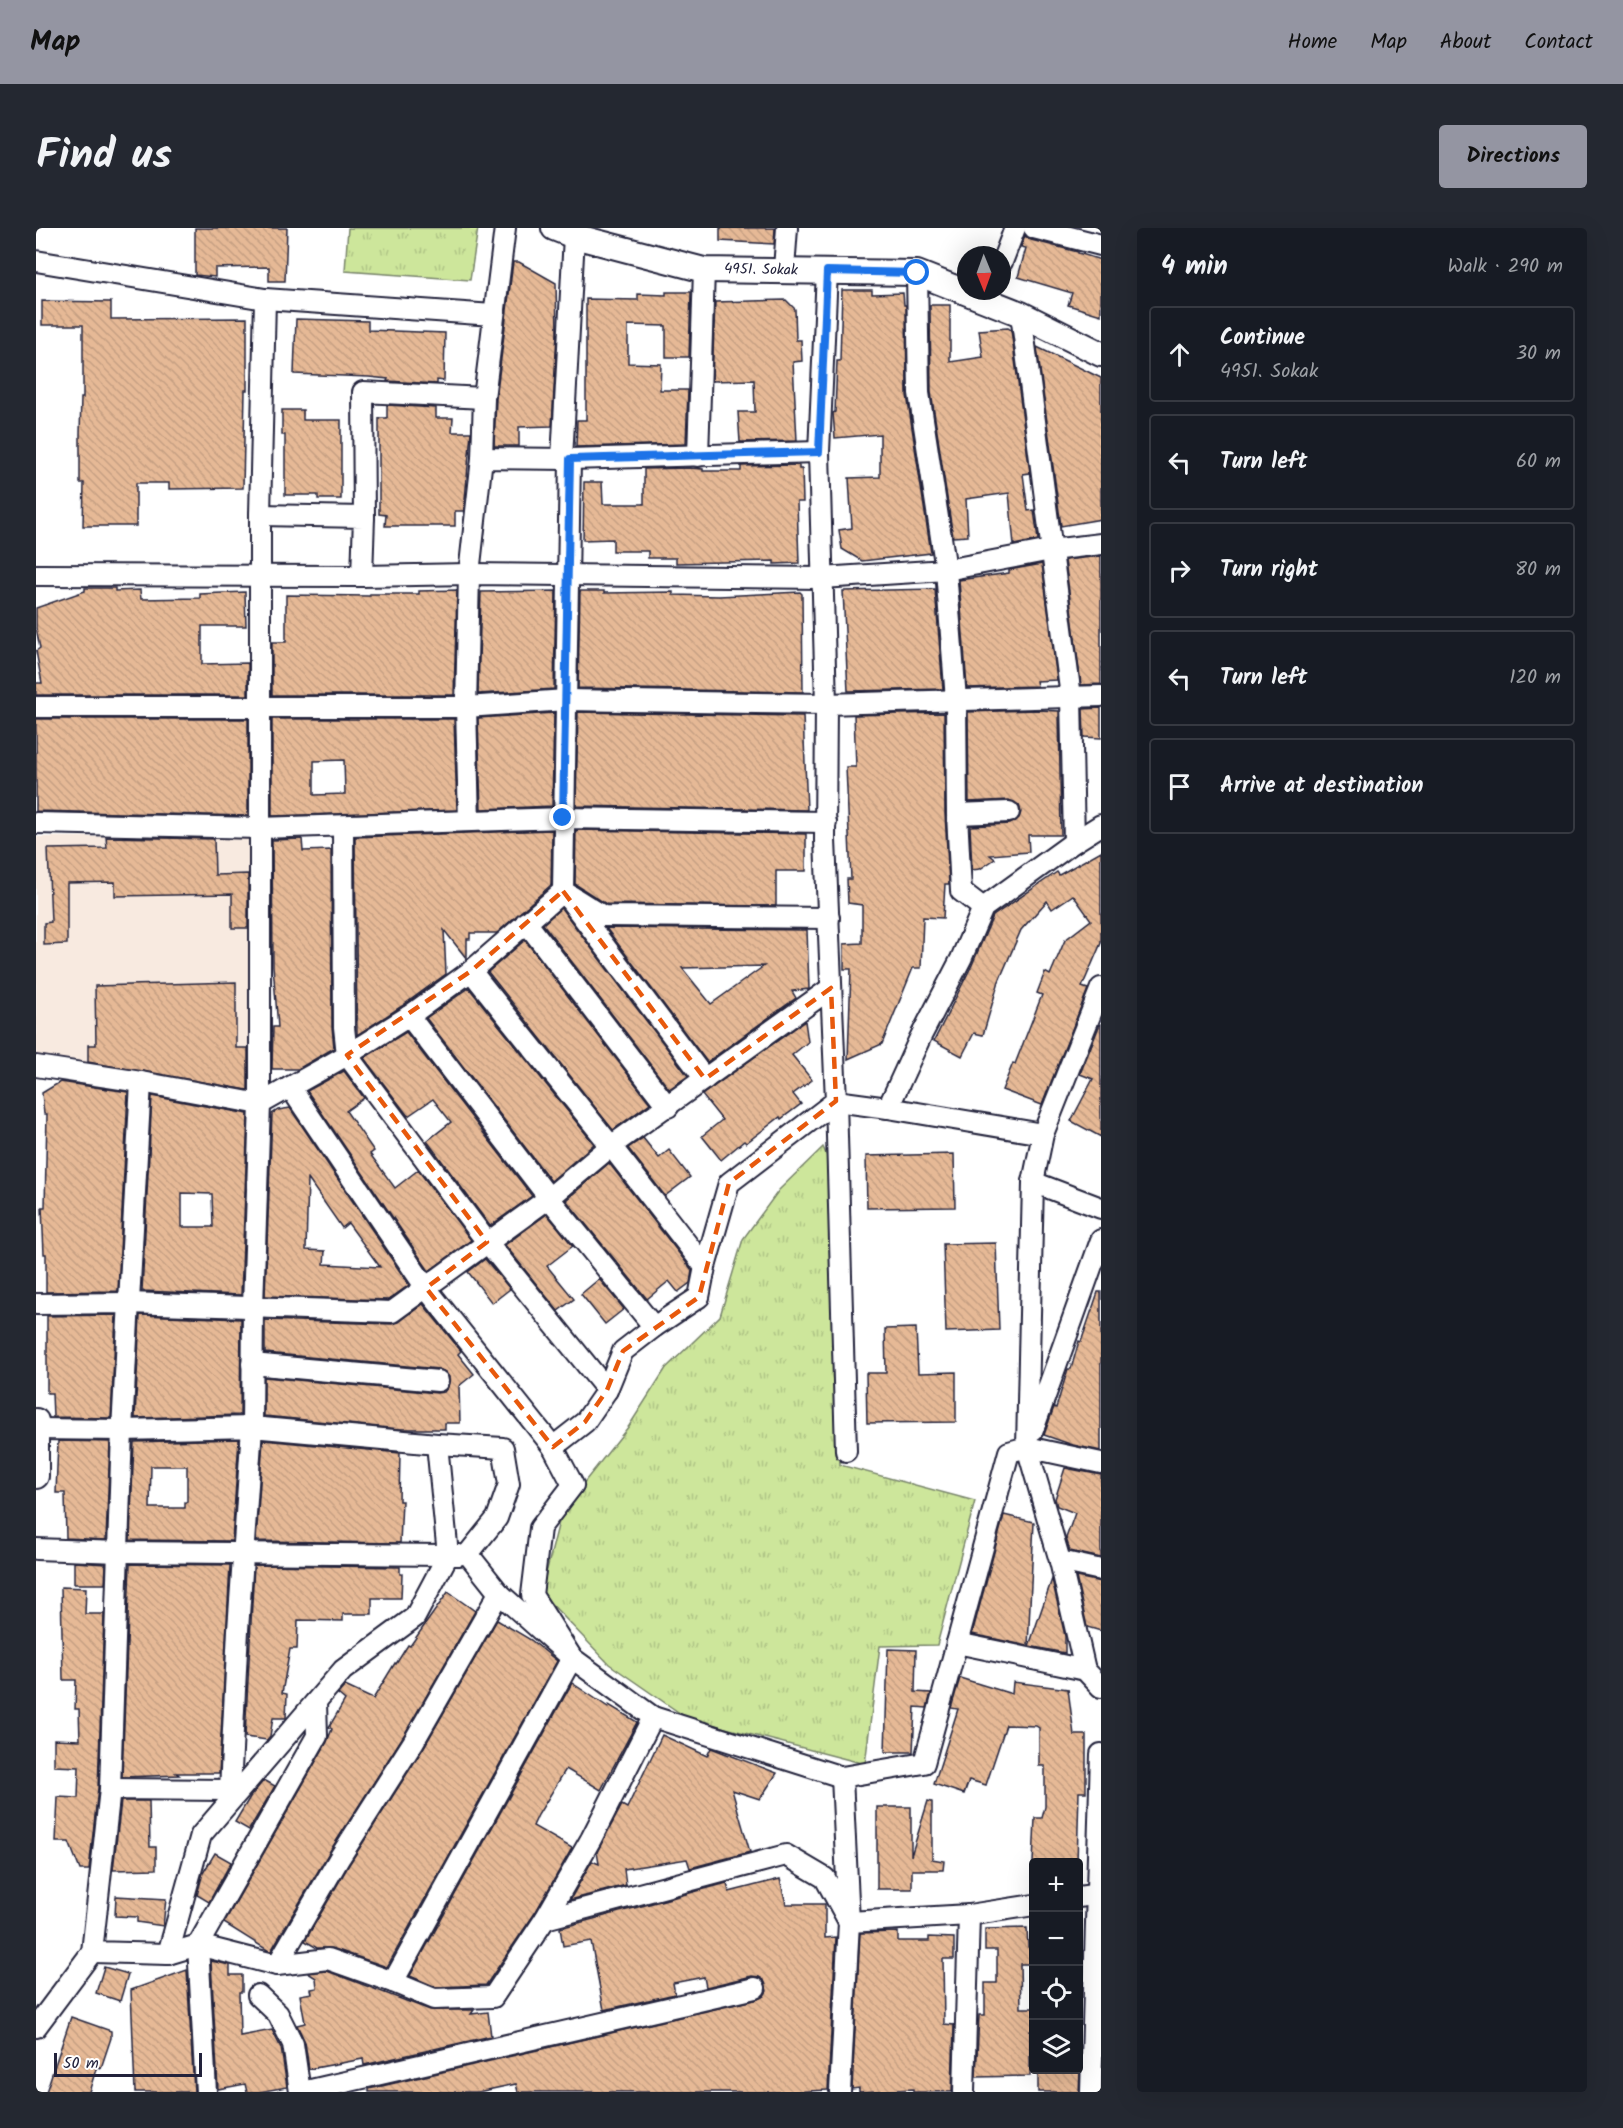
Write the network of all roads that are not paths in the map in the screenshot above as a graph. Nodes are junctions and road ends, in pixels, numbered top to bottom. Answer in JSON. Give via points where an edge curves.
{"nodes":[{"id":1,"x":505,"y":228,"type":"edge"},
{"id":2,"x":787,"y":228,"type":"edge"},
{"id":3,"x":1015,"y":228,"type":"edge"},
{"id":4,"x":1034,"y":228,"type":"edge"},
{"id":5,"x":564,"y":232,"type":"edge"},
{"id":6,"x":1101,"y":245,"type":"edge"},
{"id":7,"x":1008,"y":246,"type":"edge"},
{"id":8,"x":36,"y":261,"type":"edge"},
{"id":9,"x":704,"y":270,"type":"junction"},
{"id":10,"x":784,"y":270,"type":"junction"},
{"id":11,"x":827,"y":271,"type":"junction"},
{"id":12,"x":917,"y":273,"type":"junction"},
{"id":13,"x":957,"y":286,"type":"edge"},
{"id":14,"x":265,"y":299,"type":"junction"},
{"id":15,"x":996,"y":300,"type":"edge"},
{"id":16,"x":1021,"y":314,"type":"junction"},
{"id":17,"x":494,"y":315,"type":"junction"},
{"id":18,"x":1101,"y":354,"type":"edge"},
{"id":19,"x":484,"y":398,"type":"junction"},
{"id":20,"x":819,"y":452,"type":"junction"},
{"id":21,"x":698,"y":456,"type":"junction"},
{"id":22,"x":482,"y":458,"type":"junction"},
{"id":23,"x":566,"y":459,"type":"junction"},
{"id":24,"x":260,"y":515,"type":"junction"},
{"id":25,"x":364,"y":517,"type":"junction"},
{"id":26,"x":1101,"y":544,"type":"edge"},
{"id":27,"x":1051,"y":550,"type":"junction"},
{"id":28,"x":946,"y":570,"type":"junction"},
{"id":29,"x":469,"y":574,"type":"junction"},
{"id":30,"x":36,"y":575,"type":"edge"},
{"id":31,"x":260,"y":575,"type":"junction"},
{"id":32,"x":362,"y":576,"type":"junction"},
{"id":33,"x":568,"y":576,"type":"junction"},
{"id":34,"x":822,"y":578,"type":"junction"},
{"id":35,"x":1101,"y":696,"type":"edge"},
{"id":36,"x":1071,"y":697,"type":"junction"},
{"id":37,"x":566,"y":700,"type":"junction"},
{"id":38,"x":957,"y":700,"type":"junction"},
{"id":39,"x":826,"y":704,"type":"junction"},
{"id":40,"x":260,"y":706,"type":"junction"},
{"id":41,"x":36,"y":707,"type":"edge"},
{"id":42,"x":465,"y":707,"type":"junction"},
{"id":43,"x":1009,"y":812,"type":"dead end"},
{"id":44,"x":957,"y":814,"type":"junction"},
{"id":45,"x":563,"y":818,"type":"junction"},
{"id":46,"x":469,"y":821,"type":"junction"},
{"id":47,"x":826,"y":822,"type":"junction"},
{"id":48,"x":36,"y":823,"type":"edge"},
{"id":49,"x":1101,"y":825,"type":"edge"},
{"id":50,"x":343,"y":826,"type":"junction"},
{"id":51,"x":260,"y":828,"type":"junction"},
{"id":52,"x":1074,"y":842,"type":"junction"},
{"id":53,"x":563,"y":891,"type":"junction"},
{"id":54,"x":983,"y":908,"type":"junction"},
{"id":55,"x":829,"y":918,"type":"junction"},
{"id":56,"x":526,"y":922,"type":"junction"},
{"id":57,"x":471,"y":971,"type":"junction"},
{"id":58,"x":831,"y":988,"type":"junction"},
{"id":59,"x":1101,"y":988,"type":"edge"},
{"id":60,"x":409,"y":1016,"type":"junction"},
{"id":61,"x":347,"y":1055,"type":"junction"},
{"id":62,"x":36,"y":1066,"type":"edge"},
{"id":63,"x":705,"y":1079,"type":"junction"},
{"id":64,"x":141,"y":1082,"type":"junction"},
{"id":65,"x":290,"y":1087,"type":"junction"},
{"id":66,"x":836,"y":1101,"type":"junction"},
{"id":67,"x":260,"y":1104,"type":"junction"},
{"id":68,"x":668,"y":1107,"type":"junction"},
{"id":69,"x":888,"y":1108,"type":"junction"},
{"id":70,"x":1043,"y":1134,"type":"junction"},
{"id":71,"x":611,"y":1146,"type":"junction"},
{"id":72,"x":1033,"y":1182,"type":"junction"},
{"id":73,"x":549,"y":1198,"type":"junction"},
{"id":74,"x":1101,"y":1208,"type":"edge"},
{"id":75,"x":1101,"y":1240,"type":"edge"},
{"id":76,"x":487,"y":1242,"type":"junction"},
{"id":77,"x":705,"y":1267,"type":"junction"},
{"id":78,"x":426,"y":1288,"type":"junction"},
{"id":79,"x":128,"y":1302,"type":"junction"},
{"id":80,"x":36,"y":1304,"type":"edge"},
{"id":81,"x":253,"y":1306,"type":"junction"},
{"id":82,"x":654,"y":1327,"type":"junction"},
{"id":83,"x":252,"y":1364,"type":"junction"},
{"id":84,"x":438,"y":1381,"type":"dead end"},
{"id":85,"x":607,"y":1390,"type":"junction"},
{"id":86,"x":36,"y":1421,"type":"edge"},
{"id":87,"x":252,"y":1426,"type":"junction"},
{"id":88,"x":37,"y":1429,"type":"edge"},
{"id":89,"x":122,"y":1431,"type":"junction"},
{"id":90,"x":437,"y":1444,"type":"junction"},
{"id":91,"x":553,"y":1447,"type":"junction"},
{"id":92,"x":1027,"y":1447,"type":"junction"},
{"id":93,"x":846,"y":1451,"type":"dead end"},
{"id":94,"x":36,"y":1461,"type":"edge"},
{"id":95,"x":1101,"y":1462,"type":"edge"},
{"id":96,"x":36,"y":1476,"type":"edge"},
{"id":97,"x":36,"y":1549,"type":"edge"},
{"id":98,"x":119,"y":1552,"type":"junction"},
{"id":99,"x":243,"y":1554,"type":"junction"},
{"id":100,"x":468,"y":1554,"type":"junction"},
{"id":101,"x":448,"y":1555,"type":"junction"},
{"id":102,"x":1060,"y":1561,"type":"junction"},
{"id":103,"x":1101,"y":1570,"type":"edge"},
{"id":104,"x":499,"y":1593,"type":"junction"},
{"id":105,"x":957,"y":1643,"type":"junction"},
{"id":106,"x":572,"y":1658,"type":"junction"},
{"id":107,"x":1085,"y":1670,"type":"junction"},
{"id":108,"x":1101,"y":1687,"type":"edge"},
{"id":109,"x":316,"y":1702,"type":"junction"},
{"id":110,"x":653,"y":1718,"type":"junction"},
{"id":111,"x":1101,"y":1754,"type":"edge"},
{"id":112,"x":842,"y":1778,"type":"junction"},
{"id":113,"x":110,"y":1789,"type":"junction"},
{"id":114,"x":1092,"y":1895,"type":"edge"},
{"id":115,"x":1029,"y":1906,"type":"edge"},
{"id":116,"x":969,"y":1915,"type":"junction"},
{"id":117,"x":544,"y":1919,"type":"junction"},
{"id":118,"x":849,"y":1922,"type":"junction"},
{"id":119,"x":198,"y":1945,"type":"junction"},
{"id":120,"x":92,"y":1952,"type":"junction"},
{"id":121,"x":168,"y":1954,"type":"junction"},
{"id":122,"x":277,"y":1965,"type":"junction"},
{"id":123,"x":393,"y":1982,"type":"junction"},
{"id":124,"x":755,"y":1988,"type":"dead end"},
{"id":125,"x":258,"y":1995,"type":"dead end"},
{"id":126,"x":36,"y":2027,"type":"edge"},
{"id":127,"x":206,"y":2092,"type":"edge"},
{"id":128,"x":301,"y":2092,"type":"edge"},
{"id":129,"x":840,"y":2092,"type":"edge"},
{"id":130,"x":964,"y":2092,"type":"edge"},
{"id":131,"x":1091,"y":2092,"type":"edge"}],
"edges":[{"from":1,"to":17,"type":"street"},
{"from":2,"to":10,"type":"street"},
{"from":3,"to":7,"type":"street"},
{"from":4,"to":6,"type":"street"},
{"from":5,"to":9,"type":"main road","name":"4951. Sokak"},
{"from":5,"to":23,"type":"street"},
{"from":8,"to":14,"type":"street"},
{"from":9,"to":10,"type":"main road","name":"4951. Sokak"},
{"from":9,"to":21,"type":"street"},
{"from":10,"to":11,"type":"main road","name":"4951. Sokak"},
{"from":11,"to":12,"type":"main road","name":"4951. Sokak"},
{"from":11,"to":20,"type":"street"},
{"from":12,"to":13,"type":"main road","name":"4951. Sokak"},
{"from":12,"to":28,"type":"street","via":[[919,393]]},
{"from":14,"to":17,"type":"street"},
{"from":14,"to":24,"type":"street"},
{"from":15,"to":16,"type":"main road","name":"4951. Sokak"},
{"from":16,"to":18,"type":"main road","name":"4951. Sokak"},
{"from":16,"to":27,"type":"street"},
{"from":17,"to":19,"type":"street"},
{"from":19,"to":22,"type":"street"},
{"from":19,"to":25,"type":"street","via":[[363,392]]},
{"from":20,"to":21,"type":"street"},
{"from":20,"to":34,"type":"street"},
{"from":21,"to":23,"type":"street"},
{"from":22,"to":23,"type":"street"},
{"from":22,"to":29,"type":"street"},
{"from":23,"to":33,"type":"street"},
{"from":24,"to":25,"type":"street"},
{"from":24,"to":31,"type":"street"},
{"from":25,"to":32,"type":"street"},
{"from":26,"to":27,"type":"street"},
{"from":27,"to":28,"type":"street"},
{"from":27,"to":36,"type":"street"},
{"from":28,"to":34,"type":"street"},
{"from":28,"to":38,"type":"street"},
{"from":29,"to":32,"type":"street"},
{"from":29,"to":33,"type":"street"},
{"from":29,"to":42,"type":"street"},
{"from":30,"to":31,"type":"street"},
{"from":31,"to":32,"type":"street"},
{"from":31,"to":40,"type":"street"},
{"from":33,"to":34,"type":"street"},
{"from":33,"to":37,"type":"street"},
{"from":34,"to":39,"type":"street"},
{"from":35,"to":36,"type":"street"},
{"from":36,"to":38,"type":"street"},
{"from":36,"to":52,"type":"street"},
{"from":37,"to":39,"type":"street"},
{"from":37,"to":42,"type":"street"},
{"from":37,"to":45,"type":"street"},
{"from":38,"to":39,"type":"street"},
{"from":38,"to":44,"type":"street"},
{"from":39,"to":47,"type":"street"},
{"from":40,"to":41,"type":"street"},
{"from":40,"to":42,"type":"street"},
{"from":40,"to":51,"type":"street"},
{"from":42,"to":46,"type":"street"},
{"from":43,"to":44,"type":"street"},
{"from":44,"to":54,"type":"street","via":[[961,891]]},
{"from":45,"to":46,"type":"street"},
{"from":45,"to":47,"type":"street"},
{"from":45,"to":53,"type":"street"},
{"from":46,"to":50,"type":"street"},
{"from":47,"to":55,"type":"street"},
{"from":48,"to":51,"type":"street"},
{"from":49,"to":52,"type":"street"},
{"from":50,"to":51,"type":"street"},
{"from":50,"to":61,"type":"street"},
{"from":51,"to":67,"type":"street"},
{"from":52,"to":54,"type":"street"},
{"from":53,"to":55,"type":"street","via":[[603,916]]},
{"from":53,"to":56,"type":"street"},
{"from":53,"to":63,"type":"street"},
{"from":54,"to":69,"type":"street"},
{"from":55,"to":58,"type":"street"},
{"from":56,"to":57,"type":"street"},
{"from":56,"to":68,"type":"street"},
{"from":57,"to":60,"type":"street"},
{"from":57,"to":71,"type":"street"},
{"from":58,"to":63,"type":"street"},
{"from":58,"to":66,"type":"street"},
{"from":59,"to":70,"type":"street"},
{"from":60,"to":61,"type":"street"},
{"from":60,"to":73,"type":"street"},
{"from":61,"to":65,"type":"street"},
{"from":61,"to":76,"type":"street"},
{"from":62,"to":64,"type":"street"},
{"from":63,"to":68,"type":"street"},
{"from":64,"to":67,"type":"street"},
{"from":64,"to":79,"type":"street"},
{"from":65,"to":67,"type":"street"},
{"from":65,"to":78,"type":"street"},
{"from":66,"to":69,"type":"street"},
{"from":66,"to":77,"type":"street","via":[[729,1183]]},
{"from":66,"to":93,"type":"street"},
{"from":67,"to":81,"type":"street"},
{"from":68,"to":71,"type":"street"},
{"from":69,"to":70,"type":"street"},
{"from":70,"to":72,"type":"street"},
{"from":71,"to":73,"type":"street"},
{"from":71,"to":77,"type":"street"},
{"from":72,"to":74,"type":"street"},
{"from":72,"to":92,"type":"street"},
{"from":73,"to":76,"type":"street"},
{"from":73,"to":82,"type":"street"},
{"from":75,"to":92,"type":"street"},
{"from":76,"to":78,"type":"street"},
{"from":76,"to":85,"type":"street"},
{"from":77,"to":82,"type":"street","via":[[699,1298]]},
{"from":78,"to":81,"type":"street","via":[[392,1312]]},
{"from":78,"to":91,"type":"street"},
{"from":79,"to":80,"type":"street"},
{"from":79,"to":81,"type":"street"},
{"from":79,"to":89,"type":"street"},
{"from":81,"to":83,"type":"street"},
{"from":82,"to":85,"type":"street","via":[[622,1351]]},
{"from":83,"to":84,"type":"street"},
{"from":83,"to":87,"type":"street"},
{"from":85,"to":91,"type":"street","via":[[585,1422]]},
{"from":86,"to":88,"type":"main road"},
{"from":87,"to":89,"type":"street"},
{"from":87,"to":90,"type":"street"},
{"from":87,"to":99,"type":"street"},
{"from":88,"to":89,"type":"street"},
{"from":88,"to":94,"type":"main road"},
{"from":89,"to":98,"type":"street"},
{"from":90,"to":100,"type":"street","via":[[503,1448],[509,1484],[497,1518]]},
{"from":90,"to":101,"type":"street"},
{"from":91,"to":106,"type":"street","via":[[573,1485],[540,1528],[532,1595]]},
{"from":92,"to":95,"type":"street"},
{"from":92,"to":102,"type":"street"},
{"from":92,"to":105,"type":"street","via":[[1009,1452]]},
{"from":94,"to":96,"type":"main road"},
{"from":97,"to":98,"type":"street"},
{"from":98,"to":99,"type":"street"},
{"from":98,"to":113,"type":"street"},
{"from":99,"to":101,"type":"street"},
{"from":99,"to":113,"type":"street","via":[[230,1790]]},
{"from":100,"to":101,"type":"street"},
{"from":100,"to":104,"type":"street"},
{"from":101,"to":109,"type":"street","via":[[415,1617],[343,1670]]},
{"from":102,"to":103,"type":"street"},
{"from":102,"to":107,"type":"street"},
{"from":104,"to":106,"type":"street"},
{"from":104,"to":122,"type":"street"},
{"from":105,"to":107,"type":"street"},
{"from":105,"to":112,"type":"street","via":[[924,1763]]},
{"from":106,"to":110,"type":"street"},
{"from":106,"to":123,"type":"street"},
{"from":107,"to":108,"type":"street"},
{"from":109,"to":119,"type":"street","via":[[317,1736]]},
{"from":109,"to":121,"type":"street","via":[[201,1835]]},
{"from":110,"to":112,"type":"street"},
{"from":110,"to":117,"type":"street","via":[[591,1839]]},
{"from":111,"to":114,"type":"street"},
{"from":112,"to":118,"type":"street"},
{"from":113,"to":120,"type":"street"},
{"from":114,"to":131,"type":"street"},
{"from":115,"to":116,"type":"street"},
{"from":116,"to":118,"type":"street"},
{"from":116,"to":130,"type":"street"},
{"from":117,"to":118,"type":"street","via":[[786,1855],[825,1878]]},
{"from":117,"to":123,"type":"street","via":[[493,1997],[434,1999]]},
{"from":118,"to":129,"type":"street"},
{"from":119,"to":121,"type":"street"},
{"from":119,"to":122,"type":"street"},
{"from":119,"to":127,"type":"street"},
{"from":120,"to":121,"type":"street"},
{"from":120,"to":126,"type":"street"},
{"from":122,"to":123,"type":"street","via":[[328,1959]]},
{"from":124,"to":128,"type":"street"},
{"from":125,"to":128,"type":"street","via":[[278,2014],[293,2044]]}]}
